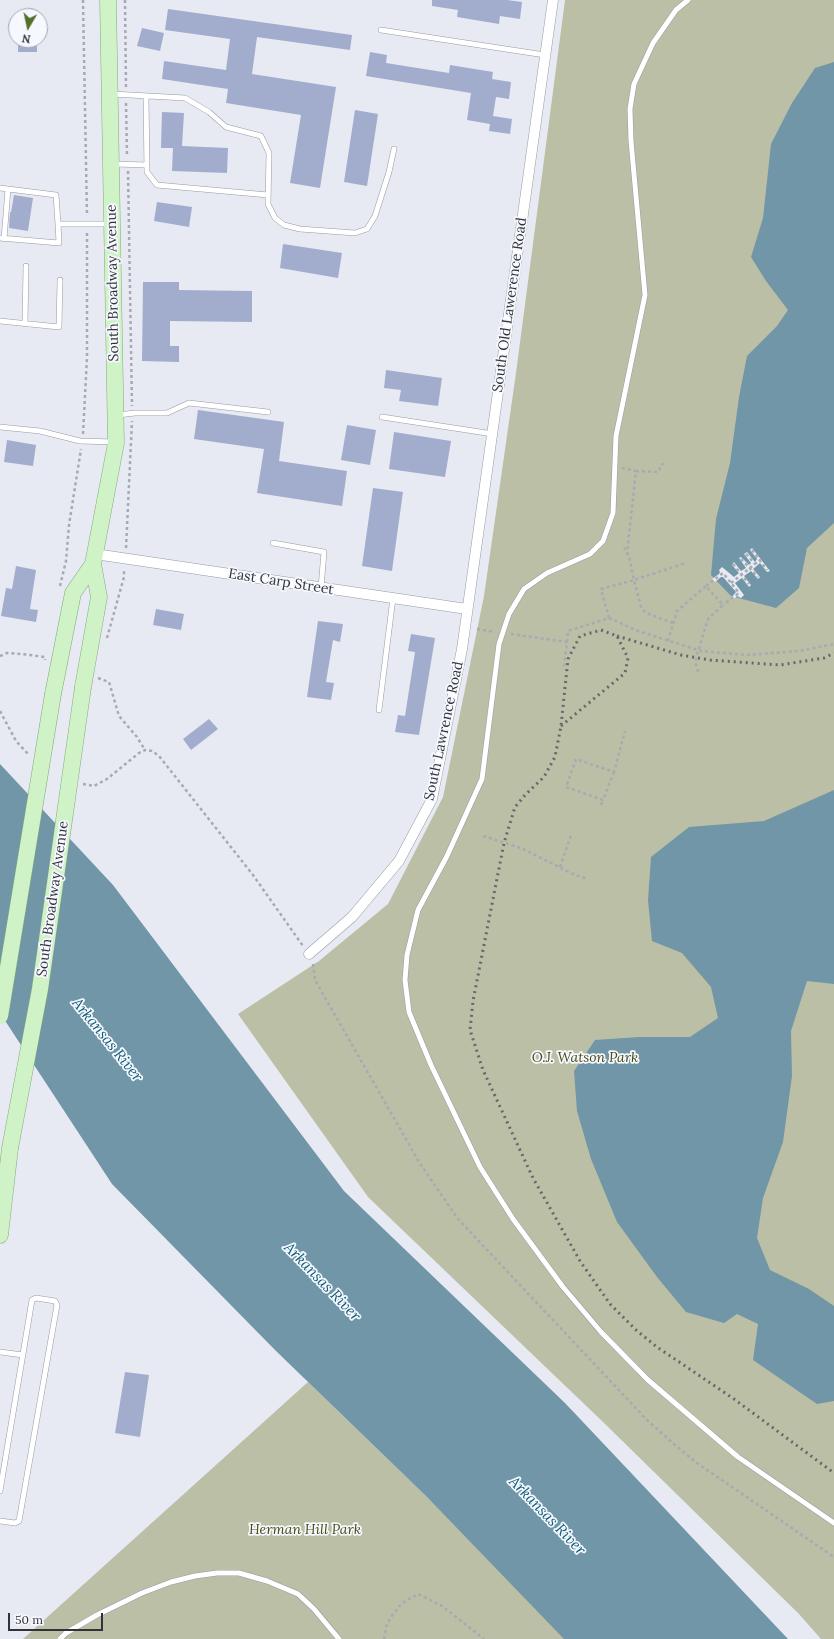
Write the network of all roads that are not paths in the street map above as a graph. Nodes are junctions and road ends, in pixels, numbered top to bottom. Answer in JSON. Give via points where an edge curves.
{"nodes":[{"id":1,"x":108,"y":0,"type":"edge"},
{"id":2,"x":553,"y":0,"type":"edge"},
{"id":3,"x":688,"y":0,"type":"edge"},
{"id":4,"x":381,"y":30,"type":"dead end"},
{"id":5,"x":545,"y":56,"type":"junction"},
{"id":6,"x":109,"y":94,"type":"junction"},
{"id":7,"x":146,"y":96,"type":"junction"},
{"id":8,"x":394,"y":149,"type":"dead end"},
{"id":9,"x":110,"y":164,"type":"junction"},
{"id":10,"x":147,"y":165,"type":"junction"},
{"id":11,"x":0,"y":188,"type":"edge"},
{"id":12,"x":8,"y":189,"type":"junction"},
{"id":13,"x":268,"y":195,"type":"junction"},
{"id":14,"x":58,"y":224,"type":"junction"},
{"id":15,"x":112,"y":224,"type":"junction"},
{"id":16,"x":2,"y":238,"type":"edge"},
{"id":17,"x":26,"y":266,"type":"dead end"},
{"id":18,"x":60,"y":280,"type":"dead end"},
{"id":19,"x":0,"y":321,"type":"edge"},
{"id":20,"x":25,"y":324,"type":"junction"},
{"id":21,"x":268,"y":412,"type":"dead end"},
{"id":22,"x":115,"y":416,"type":"junction"},
{"id":23,"x":382,"y":417,"type":"dead end"},
{"id":24,"x":0,"y":427,"type":"edge"},
{"id":25,"x":493,"y":434,"type":"junction"},
{"id":26,"x":116,"y":442,"type":"junction"},
{"id":27,"x":272,"y":543,"type":"dead end"},
{"id":28,"x":94,"y":559,"type":"junction"},
{"id":29,"x":321,"y":588,"type":"junction"},
{"id":30,"x":393,"y":598,"type":"junction"},
{"id":31,"x":467,"y":609,"type":"junction"},
{"id":32,"x":379,"y":710,"type":"dead end"},
{"id":33,"x":309,"y":954,"type":"road end"},
{"id":34,"x":0,"y":1016,"type":"edge"},
{"id":35,"x":0,"y":1235,"type":"edge"},
{"id":36,"x":0,"y":1352,"type":"edge"},
{"id":37,"x":23,"y":1355,"type":"junction"},
{"id":38,"x":0,"y":1491,"type":"edge"},
{"id":39,"x":0,"y":1521,"type":"edge"},
{"id":40,"x":834,"y":1523,"type":"edge"},
{"id":41,"x":60,"y":1639,"type":"edge"},
{"id":42,"x":339,"y":1639,"type":"edge"}],
"edges":[{"from":1,"to":6,"type":"main road","name":"South Broadway Avenue"},
{"from":2,"to":5,"type":"street","name":"South Old Lawerence Road"},
{"from":3,"to":40,"type":"lane","via":[[676,10],[652,44],[634,84],[630,109],[645,295],[616,436],[613,513],[603,541],[590,554],[548,573],[524,589],[509,614],[499,644],[482,779],[447,856],[418,910],[407,955],[405,980],[409,1012],[430,1065],[480,1167],[513,1219],[568,1292],[601,1332],[648,1380],[738,1458]]},
{"from":4,"to":5,"type":"lane"},
{"from":5,"to":25,"type":"street","name":"South Old Lawerence Road"},
{"from":6,"to":7,"type":"lane"},
{"from":6,"to":9,"type":"main road","name":"South Broadway Avenue"},
{"from":7,"to":10,"type":"lane"},
{"from":7,"to":13,"type":"lane","via":[[185,98],[209,112],[226,127],[261,136],[269,153]]},
{"from":8,"to":13,"type":"lane","via":[[389,172],[367,229],[355,233],[300,229],[284,225],[275,218],[268,204]]},
{"from":9,"to":10,"type":"lane"},
{"from":9,"to":15,"type":"main road","name":"South Broadway Avenue"},
{"from":10,"to":13,"type":"lane","via":[[147,172],[157,185]]},
{"from":11,"to":12,"type":"lane"},
{"from":12,"to":14,"type":"lane","via":[[56,195]]},
{"from":12,"to":16,"type":"lane"},
{"from":14,"to":15,"type":"lane"},
{"from":14,"to":16,"type":"lane","via":[[59,243]]},
{"from":15,"to":22,"type":"main road","name":"South Broadway Avenue"},
{"from":17,"to":20,"type":"lane"},
{"from":18,"to":20,"type":"lane","via":[[59,327]]},
{"from":19,"to":20,"type":"lane"},
{"from":21,"to":22,"type":"lane","via":[[189,403],[167,413]]},
{"from":22,"to":26,"type":"main road","name":"South Broadway Avenue"},
{"from":23,"to":25,"type":"lane"},
{"from":24,"to":26,"type":"lane","via":[[40,431],[82,441]]},
{"from":25,"to":31,"type":"street","name":"South Old Lawerence Road"},
{"from":26,"to":28,"type":"main road","name":"South Broadway Avenue"},
{"from":27,"to":29,"type":"lane","via":[[324,552]]},
{"from":28,"to":29,"type":"street","name":"East Carp Street"},
{"from":28,"to":34,"type":"main road","name":"South Broadway Avenue","bridge":true,"via":[[73,593],[53,694]]},
{"from":28,"to":35,"type":"main road","name":"South Broadway Avenue","bridge":true,"via":[[99,597],[40,989],[10,1148]]},
{"from":29,"to":30,"type":"street","name":"East Carp Street"},
{"from":30,"to":31,"type":"street","name":"East Carp Street"},
{"from":30,"to":32,"type":"lane"},
{"from":31,"to":33,"type":"street","name":"South Lawrence Road","via":[[462,649],[432,799],[399,861],[352,917]]},
{"from":36,"to":37,"type":"lane"},
{"from":37,"to":38,"type":"lane"},
{"from":37,"to":39,"type":"lane","via":[[32,1300],[55,1300],[57,1304],[19,1521]]},
{"from":41,"to":42,"type":"lane","via":[[97,1615],[142,1593],[171,1582],[217,1572],[239,1573],[268,1581],[298,1594]]}]}
